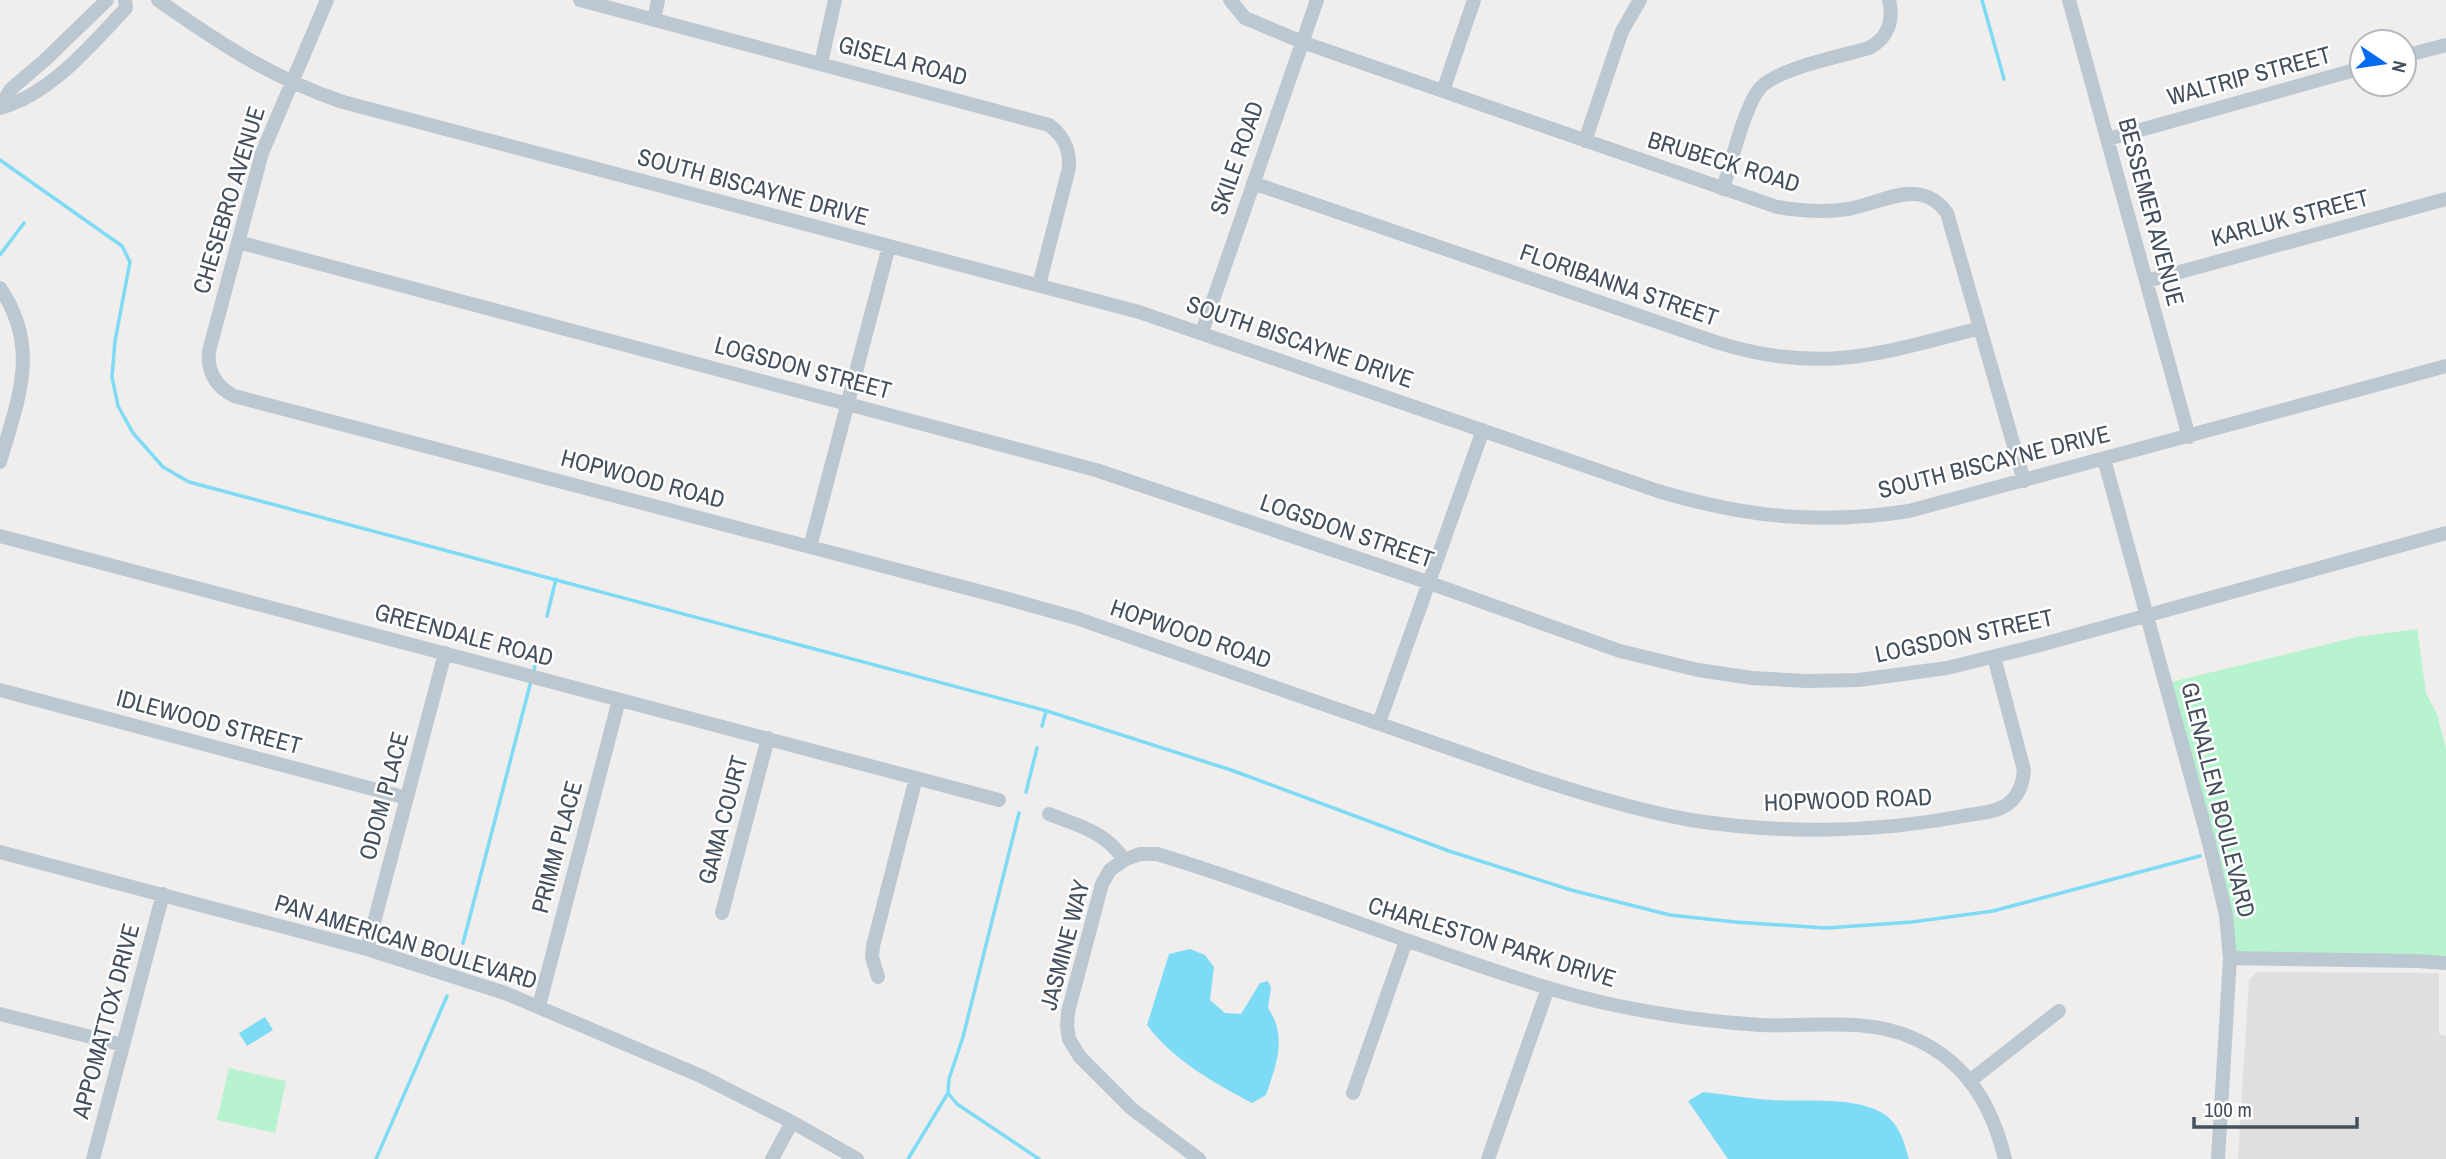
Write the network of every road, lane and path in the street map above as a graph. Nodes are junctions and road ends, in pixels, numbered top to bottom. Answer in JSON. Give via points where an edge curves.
{"nodes":[{"id":1,"x":107,"y":0,"type":"edge"},
{"id":2,"x":125,"y":0,"type":"edge"},
{"id":3,"x":159,"y":0,"type":"edge"},
{"id":4,"x":327,"y":0,"type":"edge"},
{"id":5,"x":580,"y":0,"type":"edge"},
{"id":6,"x":658,"y":0,"type":"edge"},
{"id":7,"x":835,"y":0,"type":"edge"},
{"id":8,"x":1230,"y":0,"type":"edge"},
{"id":9,"x":1317,"y":0,"type":"edge"},
{"id":10,"x":1474,"y":0,"type":"edge"},
{"id":11,"x":1640,"y":0,"type":"edge"},
{"id":12,"x":1889,"y":0,"type":"edge"},
{"id":13,"x":2069,"y":0,"type":"edge"},
{"id":14,"x":654,"y":20,"type":"junction"},
{"id":15,"x":1302,"y":42,"type":"junction"},
{"id":16,"x":2446,"y":45,"type":"edge"},
{"id":17,"x":2418,"y":53,"type":"edge"},
{"id":18,"x":821,"y":63,"type":"junction"},
{"id":19,"x":2348,"y":72,"type":"edge"},
{"id":20,"x":291,"y":83,"type":"junction"},
{"id":21,"x":1443,"y":91,"type":"junction"},
{"id":22,"x":0,"y":108,"type":"edge"},
{"id":23,"x":2108,"y":139,"type":"junction"},
{"id":24,"x":1585,"y":141,"type":"junction"},
{"id":25,"x":1253,"y":183,"type":"junction"},
{"id":26,"x":1723,"y":189,"type":"junction"},
{"id":27,"x":2446,"y":199,"type":"edge"},
{"id":28,"x":238,"y":242,"type":"junction"},
{"id":29,"x":889,"y":246,"type":"junction"},
{"id":30,"x":2147,"y":281,"type":"junction"},
{"id":31,"x":1039,"y":285,"type":"junction"},
{"id":32,"x":0,"y":288,"type":"edge"},
{"id":33,"x":1980,"y":328,"type":"junction"},
{"id":34,"x":1202,"y":332,"type":"junction"},
{"id":35,"x":2446,"y":366,"type":"edge"},
{"id":36,"x":214,"y":379,"type":"joint"},
{"id":37,"x":847,"y":403,"type":"junction"},
{"id":38,"x":1483,"y":430,"type":"junction"},
{"id":39,"x":2189,"y":437,"type":"junction"},
{"id":40,"x":2104,"y":459,"type":"junction"},
{"id":41,"x":0,"y":462,"type":"edge"},
{"id":42,"x":2024,"y":481,"type":"junction"},
{"id":43,"x":2446,"y":533,"type":"edge"},
{"id":44,"x":0,"y":536,"type":"edge"},
{"id":45,"x":810,"y":547,"type":"junction"},
{"id":46,"x":1428,"y":583,"type":"junction"},
{"id":47,"x":2146,"y":614,"type":"junction"},
{"id":48,"x":445,"y":653,"type":"junction"},
{"id":49,"x":1994,"y":657,"type":"junction"},
{"id":50,"x":0,"y":690,"type":"edge"},
{"id":51,"x":619,"y":700,"type":"junction"},
{"id":52,"x":1379,"y":723,"type":"junction"},
{"id":53,"x":768,"y":738,"type":"junction"},
{"id":54,"x":916,"y":778,"type":"junction"},
{"id":55,"x":407,"y":798,"type":"junction"},
{"id":56,"x":999,"y":800,"type":"dead end"},
{"id":57,"x":1049,"y":814,"type":"dead end"},
{"id":58,"x":0,"y":852,"type":"edge"},
{"id":59,"x":1124,"y":860,"type":"junction"},
{"id":60,"x":163,"y":894,"type":"junction"},
{"id":61,"x":722,"y":913,"type":"dead end"},
{"id":62,"x":1406,"y":941,"type":"junction"},
{"id":63,"x":367,"y":949,"type":"junction"},
{"id":64,"x":2230,"y":958,"type":"junction"},
{"id":65,"x":2446,"y":963,"type":"edge"},
{"id":66,"x":878,"y":978,"type":"dead end"},
{"id":67,"x":1548,"y":988,"type":"junction"},
{"id":68,"x":539,"y":1006,"type":"junction"},
{"id":69,"x":2059,"y":1011,"type":"dead end"},
{"id":70,"x":0,"y":1014,"type":"edge"},
{"id":71,"x":123,"y":1045,"type":"junction"},
{"id":72,"x":1971,"y":1080,"type":"junction"},
{"id":73,"x":1353,"y":1093,"type":"dead end"},
{"id":74,"x":792,"y":1122,"type":"junction"},
{"id":75,"x":93,"y":1159,"type":"edge"},
{"id":76,"x":772,"y":1159,"type":"edge"},
{"id":77,"x":857,"y":1159,"type":"edge"},
{"id":78,"x":1199,"y":1159,"type":"edge"},
{"id":79,"x":1488,"y":1159,"type":"edge"},
{"id":80,"x":2005,"y":1159,"type":"edge"},
{"id":81,"x":2218,"y":1159,"type":"edge"}],
"edges":[{"from":1,"to":22,"type":"street","via":[[11,89]]},
{"from":2,"to":22,"type":"street","via":[[126,8],[79,56],[43,86]]},
{"from":3,"to":20,"type":"street","name":"SOUTH BISCAYNE DRIVE","via":[[227,48]]},
{"from":4,"to":20,"type":"street","name":"CHESEBRO AVENUE"},
{"from":5,"to":14,"type":"street","name":"GISELA ROAD"},
{"from":6,"to":14,"type":"street"},
{"from":7,"to":18,"type":"street"},
{"from":8,"to":15,"type":"street","name":"BRUBECK ROAD","via":[[1245,18]]},
{"from":9,"to":15,"type":"street","name":"SKILE ROAD"},
{"from":10,"to":21,"type":"street"},
{"from":11,"to":24,"type":"street","via":[[1622,31]]},
{"from":12,"to":26,"type":"street","via":[[1888,29],[1877,44],[1779,74],[1758,90]]},
{"from":13,"to":23,"type":"street","name":"BESSEMER AVENUE"},
{"from":14,"to":18,"type":"street","name":"GISELA ROAD"},
{"from":15,"to":21,"type":"street","name":"BRUBECK ROAD"},
{"from":15,"to":25,"type":"street","name":"SKILE ROAD"},
{"from":16,"to":17,"type":"street"},
{"from":18,"to":31,"type":"street","name":"GISELA ROAD","via":[[1038,121],[1056,131],[1068,149],[1069,168]]},
{"from":19,"to":23,"type":"street","name":"WALTRIP STREET"},
{"from":20,"to":28,"type":"street","name":"CHESEBRO AVENUE","via":[[262,153]]},
{"from":20,"to":29,"type":"street","name":"SOUTH BISCAYNE DRIVE","via":[[363,108]]},
{"from":21,"to":24,"type":"street","name":"BRUBECK ROAD"},
{"from":23,"to":30,"type":"street","name":"BESSEMER AVENUE"},
{"from":24,"to":26,"type":"street","name":"BRUBECK ROAD"},
{"from":25,"to":33,"type":"street","name":"FLORIBANNA STREET","via":[[1757,354],[1850,359]]},
{"from":25,"to":34,"type":"street","name":"SKILE ROAD"},
{"from":26,"to":33,"type":"street","name":"BRUBECK ROAD","via":[[1777,207],[1814,212],[1850,209],[1914,193],[1933,198],[1947,213]]},
{"from":27,"to":30,"type":"street","name":"KARLUK STREET"},
{"from":28,"to":36,"type":"street","name":"CHESEBRO AVENUE","via":[[209,351]]},
{"from":28,"to":37,"type":"street","name":"LOGSDON STREET"},
{"from":29,"to":31,"type":"street","name":"SOUTH BISCAYNE DRIVE"},
{"from":29,"to":37,"type":"street"},
{"from":30,"to":39,"type":"street","name":"BESSEMER AVENUE"},
{"from":31,"to":34,"type":"street","name":"SOUTH BISCAYNE DRIVE"},
{"from":32,"to":41,"type":"street","via":[[15,313],[24,355],[20,390]]},
{"from":33,"to":42,"type":"street","name":"BRUBECK ROAD"},
{"from":34,"to":38,"type":"street","name":"SOUTH BISCAYNE DRIVE"},
{"from":35,"to":39,"type":"street","name":"SOUTH BISCAYNE DRIVE"},
{"from":36,"to":45,"type":"street","name":"HOPWOOD ROAD","via":[[234,396]]},
{"from":37,"to":45,"type":"street"},
{"from":37,"to":46,"type":"street","name":"LOGSDON STREET","via":[[1096,470]]},
{"from":38,"to":42,"type":"street","name":"SOUTH BISCAYNE DRIVE","via":[[1667,494],[1765,516],[1885,514]]},
{"from":38,"to":46,"type":"street"},
{"from":39,"to":40,"type":"street","name":"SOUTH BISCAYNE DRIVE"},
{"from":40,"to":42,"type":"street","name":"SOUTH BISCAYNE DRIVE"},
{"from":40,"to":47,"type":"street","name":"GLENALLEN BOULEVARD"},
{"from":43,"to":47,"type":"street","name":"LOGSDON STREET"},
{"from":44,"to":48,"type":"street","name":"GREENDALE ROAD"},
{"from":45,"to":52,"type":"street","name":"HOPWOOD ROAD","via":[[1076,618]]},
{"from":46,"to":49,"type":"street","name":"LOGSDON STREET","via":[[1620,651],[1752,678],[1873,679]]},
{"from":46,"to":52,"type":"street"},
{"from":47,"to":49,"type":"street","name":"LOGSDON STREET"},
{"from":47,"to":64,"type":"street","name":"GLENALLEN BOULEVARD","via":[[2222,894]]},
{"from":48,"to":51,"type":"street","name":"GREENDALE ROAD"},
{"from":48,"to":55,"type":"street","name":"ODOM PLACE"},
{"from":49,"to":52,"type":"street","name":"HOPWOOD ROAD","via":[[2022,761],[2021,787],[2009,804],[1996,810],[1919,823],[1773,828],[1670,816],[1595,798]]},
{"from":50,"to":55,"type":"street","name":"IDLEWOOD STREET"},
{"from":51,"to":53,"type":"street","name":"GREENDALE ROAD"},
{"from":51,"to":68,"type":"street","name":"PRIMM PLACE"},
{"from":53,"to":54,"type":"street","name":"GREENDALE ROAD"},
{"from":53,"to":61,"type":"street","name":"GAMA COURT"},
{"from":54,"to":56,"type":"street"},
{"from":54,"to":66,"type":"street","via":[[873,946]]},
{"from":55,"to":63,"type":"street","name":"ODOM PLACE"},
{"from":57,"to":59,"type":"street","via":[[1104,836]]},
{"from":58,"to":60,"type":"street","name":"PAN AMERICAN BOULEVARD"},
{"from":59,"to":62,"type":"street","name":"CHARLESTON PARK DRIVE","via":[[1157,854]]},
{"from":59,"to":78,"type":"street","name":"JASMINE WAY","via":[[1110,870],[1102,884],[1069,1012],[1068,1033],[1077,1053],[1132,1109]]},
{"from":60,"to":63,"type":"street","name":"PAN AMERICAN BOULEVARD"},
{"from":60,"to":71,"type":"street","name":"APPOMATTOX DRIVE"},
{"from":62,"to":67,"type":"street","name":"CHARLESTON PARK DRIVE"},
{"from":62,"to":73,"type":"street"},
{"from":63,"to":68,"type":"street","name":"PAN AMERICAN BOULEVARD"},
{"from":64,"to":65,"type":"street"},
{"from":64,"to":81,"type":"street","name":"GLENALLEN BOULEVARD"},
{"from":67,"to":72,"type":"street","name":"CHARLESTON PARK DRIVE","via":[[1615,1005],[1708,1020],[1878,1027],[1934,1048]]},
{"from":67,"to":79,"type":"street"},
{"from":68,"to":74,"type":"street","name":"PAN AMERICAN BOULEVARD","via":[[701,1076]]},
{"from":69,"to":72,"type":"street"},
{"from":70,"to":71,"type":"street"},
{"from":71,"to":75,"type":"street","name":"APPOMATTOX DRIVE"},
{"from":72,"to":80,"type":"street","name":"CHARLESTON PARK DRIVE","via":[[1990,1112]]},
{"from":74,"to":76,"type":"street"},
{"from":74,"to":77,"type":"street","name":"PAN AMERICAN BOULEVARD"}]}
